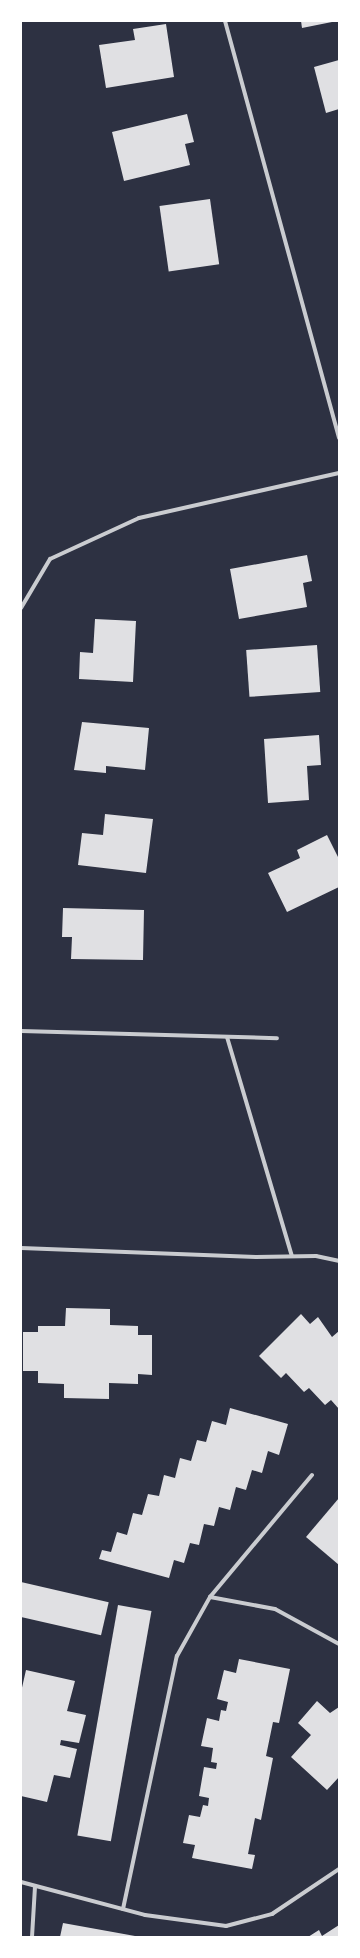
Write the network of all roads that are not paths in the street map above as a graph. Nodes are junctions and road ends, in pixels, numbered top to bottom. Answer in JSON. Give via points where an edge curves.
{"nodes":[{"id":1,"x":225,"y":21,"type":"edge"},
{"id":2,"x":339,"y":438,"type":"edge"},
{"id":3,"x":339,"y":473,"type":"edge"},
{"id":4,"x":21,"y":608,"type":"edge"},
{"id":5,"x":21,"y":1031,"type":"edge"},
{"id":6,"x":227,"y":1037,"type":"junction"},
{"id":7,"x":277,"y":1038,"type":"dead end"},
{"id":8,"x":21,"y":1248,"type":"edge"},
{"id":9,"x":292,"y":1256,"type":"junction"},
{"id":10,"x":339,"y":1261,"type":"edge"},
{"id":11,"x":312,"y":1475,"type":"dead end"},
{"id":12,"x":210,"y":1597,"type":"junction"},
{"id":13,"x":339,"y":1644,"type":"edge"},
{"id":14,"x":339,"y":1869,"type":"edge"},
{"id":15,"x":21,"y":1882,"type":"edge"},
{"id":16,"x":34,"y":1886,"type":"junction"},
{"id":17,"x":123,"y":1909,"type":"junction"},
{"id":18,"x":32,"y":1937,"type":"edge"}],
"edges":[{"from":1,"to":2,"type":"street"},
{"from":3,"to":4,"type":"street","via":[[139,518],[50,559]]},
{"from":5,"to":6,"type":"street"},
{"from":6,"to":7,"type":"street"},
{"from":6,"to":9,"type":"street"},
{"from":8,"to":9,"type":"street"},
{"from":9,"to":10,"type":"street","via":[[316,1256]]},
{"from":11,"to":12,"type":"street"},
{"from":12,"to":13,"type":"street","via":[[275,1609]]},
{"from":12,"to":17,"type":"street","via":[[177,1656]]},
{"from":14,"to":17,"type":"street","via":[[272,1914],[226,1926]]},
{"from":15,"to":16,"type":"street"},
{"from":16,"to":17,"type":"street"},
{"from":16,"to":18,"type":"street"}]}
